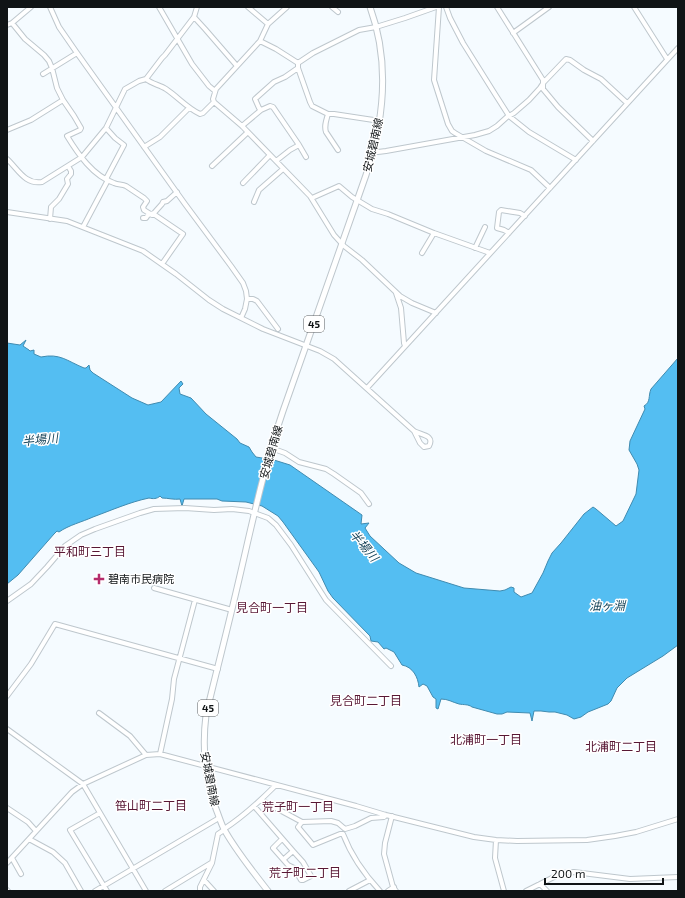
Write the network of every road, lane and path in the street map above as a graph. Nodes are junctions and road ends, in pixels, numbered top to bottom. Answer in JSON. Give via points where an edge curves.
{"nodes":[{"id":1,"x":31,"y":7,"type":"edge"},
{"id":2,"x":50,"y":7,"type":"edge"},
{"id":3,"x":159,"y":7,"type":"edge"},
{"id":4,"x":197,"y":7,"type":"edge"},
{"id":5,"x":248,"y":7,"type":"edge"},
{"id":6,"x":287,"y":7,"type":"edge"},
{"id":7,"x":332,"y":7,"type":"edge"},
{"id":8,"x":370,"y":7,"type":"edge"},
{"id":9,"x":438,"y":7,"type":"edge"},
{"id":10,"x":446,"y":7,"type":"edge"},
{"id":11,"x":497,"y":7,"type":"edge"},
{"id":12,"x":549,"y":7,"type":"edge"},
{"id":13,"x":634,"y":7,"type":"edge"},
{"id":14,"x":338,"y":12,"type":"dead end"},
{"id":15,"x":194,"y":17,"type":"junction"},
{"id":16,"x":12,"y":23,"type":"junction"},
{"id":17,"x":268,"y":24,"type":"junction"},
{"id":18,"x":7,"y":25,"type":"edge"},
{"id":19,"x":376,"y":27,"type":"junction"},
{"id":20,"x":513,"y":33,"type":"junction"},
{"id":21,"x":178,"y":39,"type":"junction"},
{"id":22,"x":260,"y":41,"type":"junction"},
{"id":23,"x":678,"y":48,"type":"edge"},
{"id":24,"x":77,"y":54,"type":"junction"},
{"id":25,"x":667,"y":59,"type":"junction"},
{"id":26,"x":298,"y":63,"type":"junction"},
{"id":27,"x":237,"y":66,"type":"junction"},
{"id":28,"x":52,"y":68,"type":"junction"},
{"id":29,"x":298,"y":68,"type":"junction"},
{"id":30,"x":43,"y":74,"type":"dead end"},
{"id":31,"x":146,"y":79,"type":"junction"},
{"id":32,"x":543,"y":84,"type":"junction"},
{"id":33,"x":215,"y":91,"type":"junction"},
{"id":34,"x":63,"y":100,"type":"junction"},
{"id":35,"x":214,"y":102,"type":"junction"},
{"id":36,"x":627,"y":103,"type":"junction"},
{"id":37,"x":116,"y":108,"type":"junction"},
{"id":38,"x":189,"y":108,"type":"junction"},
{"id":39,"x":261,"y":110,"type":"junction"},
{"id":40,"x":328,"y":114,"type":"junction"},
{"id":41,"x":509,"y":116,"type":"junction"},
{"id":42,"x":380,"y":121,"type":"junction"},
{"id":43,"x":242,"y":126,"type":"junction"},
{"id":44,"x":106,"y":128,"type":"junction"},
{"id":45,"x":7,"y":130,"type":"edge"},
{"id":46,"x":248,"y":132,"type":"junction"},
{"id":47,"x":462,"y":137,"type":"junction"},
{"id":48,"x":593,"y":141,"type":"junction"},
{"id":49,"x":299,"y":145,"type":"junction"},
{"id":50,"x":144,"y":148,"type":"junction"},
{"id":51,"x":338,"y":150,"type":"dead end"},
{"id":52,"x":374,"y":151,"type":"junction"},
{"id":53,"x":270,"y":155,"type":"junction"},
{"id":54,"x":82,"y":157,"type":"junction"},
{"id":55,"x":306,"y":157,"type":"dead end"},
{"id":56,"x":576,"y":160,"type":"junction"},
{"id":57,"x":7,"y":161,"type":"edge"},
{"id":58,"x":276,"y":161,"type":"junction"},
{"id":59,"x":68,"y":166,"type":"junction"},
{"id":60,"x":212,"y":166,"type":"dead end"},
{"id":61,"x":284,"y":169,"type":"junction"},
{"id":62,"x":107,"y":180,"type":"junction"},
{"id":63,"x":243,"y":183,"type":"dead end"},
{"id":64,"x":550,"y":188,"type":"junction"},
{"id":65,"x":177,"y":192,"type":"junction"},
{"id":66,"x":312,"y":198,"type":"junction"},
{"id":67,"x":357,"y":200,"type":"junction"},
{"id":68,"x":254,"y":202,"type":"dead end"},
{"id":69,"x":7,"y":212,"type":"edge"},
{"id":70,"x":152,"y":215,"type":"junction"},
{"id":71,"x":525,"y":216,"type":"junction"},
{"id":72,"x":143,"y":218,"type":"dead end"},
{"id":73,"x":50,"y":219,"type":"junction"},
{"id":74,"x":83,"y":227,"type":"junction"},
{"id":75,"x":485,"y":227,"type":"dead end"},
{"id":76,"x":434,"y":233,"type":"junction"},
{"id":77,"x":509,"y":233,"type":"junction"},
{"id":78,"x":342,"y":243,"type":"junction"},
{"id":79,"x":475,"y":248,"type":"junction"},
{"id":80,"x":422,"y":253,"type":"dead end"},
{"id":81,"x":490,"y":253,"type":"junction"},
{"id":82,"x":162,"y":264,"type":"junction"},
{"id":83,"x":395,"y":292,"type":"junction"},
{"id":84,"x":247,"y":299,"type":"junction"},
{"id":85,"x":436,"y":313,"type":"junction"},
{"id":86,"x":241,"y":318,"type":"junction"},
{"id":87,"x":278,"y":329,"type":"dead end"},
{"id":88,"x":306,"y":345,"type":"junction"},
{"id":89,"x":405,"y":346,"type":"junction"},
{"id":90,"x":367,"y":388,"type":"junction"},
{"id":91,"x":414,"y":432,"type":"dead end"},
{"id":92,"x":271,"y":448,"type":"junction"},
{"id":93,"x":369,"y":504,"type":"dead end"},
{"id":94,"x":255,"y":511,"type":"junction"},
{"id":95,"x":154,"y":588,"type":"dead end"},
{"id":96,"x":195,"y":600,"type":"junction"},
{"id":97,"x":7,"y":601,"type":"edge"},
{"id":98,"x":232,"y":610,"type":"junction"},
{"id":99,"x":180,"y":658,"type":"junction"},
{"id":100,"x":391,"y":666,"type":"dead end"},
{"id":101,"x":218,"y":669,"type":"junction"},
{"id":102,"x":7,"y":696,"type":"edge"},
{"id":103,"x":99,"y":713,"type":"dead end"},
{"id":104,"x":7,"y":730,"type":"edge"},
{"id":105,"x":160,"y":754,"type":"junction"},
{"id":106,"x":146,"y":755,"type":"junction"},
{"id":107,"x":206,"y":767,"type":"junction"},
{"id":108,"x":83,"y":784,"type":"junction"},
{"id":109,"x":276,"y":785,"type":"junction"},
{"id":110,"x":261,"y":800,"type":"junction"},
{"id":111,"x":254,"y":806,"type":"junction"},
{"id":112,"x":7,"y":808,"type":"edge"},
{"id":113,"x":100,"y":813,"type":"junction"},
{"id":114,"x":386,"y":815,"type":"junction"},
{"id":115,"x":392,"y":816,"type":"junction"},
{"id":116,"x":219,"y":818,"type":"junction"},
{"id":117,"x":678,"y":819,"type":"edge"},
{"id":118,"x":302,"y":822,"type":"junction"},
{"id":119,"x":224,"y":829,"type":"junction"},
{"id":120,"x":36,"y":831,"type":"junction"},
{"id":121,"x":29,"y":838,"type":"junction"},
{"id":122,"x":282,"y":840,"type":"junction"},
{"id":123,"x":496,"y":840,"type":"junction"},
{"id":124,"x":293,"y":851,"type":"junction"},
{"id":125,"x":12,"y":858,"type":"junction"},
{"id":126,"x":284,"y":859,"type":"junction"},
{"id":127,"x":7,"y":863,"type":"edge"},
{"id":128,"x":212,"y":863,"type":"junction"},
{"id":129,"x":132,"y":869,"type":"junction"},
{"id":130,"x":21,"y":874,"type":"dead end"},
{"id":131,"x":678,"y":877,"type":"edge"},
{"id":132,"x":204,"y":880,"type":"junction"},
{"id":133,"x":370,"y":880,"type":"junction"},
{"id":134,"x":540,"y":884,"type":"junction"},
{"id":135,"x":104,"y":886,"type":"junction"},
{"id":136,"x":395,"y":889,"type":"edge"},
{"id":137,"x":529,"y":890,"type":"edge"},
{"id":138,"x":81,"y":891,"type":"edge"},
{"id":139,"x":95,"y":891,"type":"edge"},
{"id":140,"x":107,"y":891,"type":"edge"},
{"id":141,"x":146,"y":891,"type":"edge"},
{"id":142,"x":166,"y":891,"type":"edge"},
{"id":143,"x":200,"y":891,"type":"edge"},
{"id":144,"x":214,"y":891,"type":"edge"},
{"id":145,"x":268,"y":891,"type":"edge"},
{"id":146,"x":351,"y":891,"type":"edge"},
{"id":147,"x":380,"y":891,"type":"edge"},
{"id":148,"x":388,"y":891,"type":"edge"},
{"id":149,"x":504,"y":891,"type":"edge"},
{"id":150,"x":547,"y":891,"type":"edge"}],
"edges":[{"from":1,"to":16,"type":"street"},
{"from":2,"to":24,"type":"street","via":[[59,27]]},
{"from":3,"to":21,"type":"street"},
{"from":4,"to":15,"type":"street"},
{"from":5,"to":17,"type":"street"},
{"from":6,"to":17,"type":"street"},
{"from":7,"to":14,"type":"street"},
{"from":8,"to":19,"type":"main road","name":"安城碧南線","number":"45"},
{"from":9,"to":19,"type":"street"},
{"from":9,"to":47,"type":"street","via":[[434,80],[448,124],[452,131]]},
{"from":10,"to":41,"type":"street","via":[[463,43]]},
{"from":11,"to":20,"type":"street"},
{"from":12,"to":20,"type":"street"},
{"from":13,"to":25,"type":"street"},
{"from":15,"to":21,"type":"street"},
{"from":15,"to":27,"type":"street"},
{"from":16,"to":18,"type":"street"},
{"from":16,"to":28,"type":"street","via":[[25,39],[47,58]]},
{"from":17,"to":22,"type":"street"},
{"from":19,"to":26,"type":"street","via":[[359,30]]},
{"from":19,"to":42,"type":"main road","name":"安城碧南線","number":"45","via":[[383,80]]},
{"from":20,"to":32,"type":"street","via":[[543,80]]},
{"from":21,"to":31,"type":"street"},
{"from":21,"to":33,"type":"street","via":[[192,64]]},
{"from":22,"to":26,"type":"street"},
{"from":22,"to":27,"type":"street"},
{"from":23,"to":25,"type":"street"},
{"from":24,"to":28,"type":"street"},
{"from":24,"to":37,"type":"street"},
{"from":25,"to":36,"type":"street"},
{"from":26,"to":29,"type":"street"},
{"from":27,"to":33,"type":"street"},
{"from":28,"to":30,"type":"street"},
{"from":28,"to":34,"type":"street"},
{"from":29,"to":39,"type":"street","via":[[274,82],[255,99]]},
{"from":29,"to":40,"type":"street","via":[[311,104]]},
{"from":31,"to":37,"type":"street","via":[[125,90]]},
{"from":31,"to":38,"type":"street","via":[[168,91]]},
{"from":32,"to":36,"type":"street","via":[[564,60],[568,59],[601,79]]},
{"from":32,"to":41,"type":"street","via":[[529,100]]},
{"from":32,"to":48,"type":"street","via":[[543,89],[558,107]]},
{"from":33,"to":35,"type":"street"},
{"from":34,"to":45,"type":"street","via":[[31,120]]},
{"from":34,"to":54,"type":"street","via":[[81,128],[67,136]]},
{"from":35,"to":38,"type":"street","via":[[202,114]]},
{"from":35,"to":43,"type":"street"},
{"from":36,"to":48,"type":"street"},
{"from":37,"to":44,"type":"street"},
{"from":37,"to":50,"type":"street"},
{"from":38,"to":50,"type":"street","via":[[160,137]]},
{"from":39,"to":43,"type":"street"},
{"from":39,"to":49,"type":"street","via":[[273,107]]},
{"from":40,"to":42,"type":"street"},
{"from":40,"to":51,"type":"street","via":[[326,132]]},
{"from":41,"to":47,"type":"street","via":[[490,131]]},
{"from":41,"to":56,"type":"street","via":[[529,132]]},
{"from":42,"to":52,"type":"main road","name":"安城碧南線","number":"45"},
{"from":43,"to":46,"type":"street"},
{"from":44,"to":54,"type":"street"},
{"from":44,"to":62,"type":"street","via":[[124,145]]},
{"from":46,"to":53,"type":"street"},
{"from":46,"to":60,"type":"street"},
{"from":47,"to":52,"type":"street"},
{"from":47,"to":64,"type":"street","via":[[486,151],[531,170]]},
{"from":48,"to":56,"type":"street"},
{"from":49,"to":55,"type":"street"},
{"from":49,"to":58,"type":"street"},
{"from":50,"to":65,"type":"street"},
{"from":52,"to":67,"type":"main road","name":"安城碧南線","number":"45"},
{"from":53,"to":58,"type":"street"},
{"from":53,"to":63,"type":"street"},
{"from":54,"to":59,"type":"street"},
{"from":54,"to":62,"type":"street"},
{"from":56,"to":64,"type":"street"},
{"from":57,"to":59,"type":"street","via":[[27,179],[35,182],[42,182]]},
{"from":58,"to":61,"type":"street"},
{"from":59,"to":73,"type":"street","via":[[71,174],[67,179],[68,184],[51,207]]},
{"from":61,"to":66,"type":"street"},
{"from":61,"to":68,"type":"street","via":[[259,190]]},
{"from":62,"to":70,"type":"street","via":[[123,184],[144,198],[147,201],[143,208]]},
{"from":62,"to":74,"type":"street"},
{"from":64,"to":71,"type":"street"},
{"from":65,"to":70,"type":"street"},
{"from":65,"to":84,"type":"street","via":[[239,277],[245,287]]},
{"from":66,"to":67,"type":"street","via":[[339,186]]},
{"from":66,"to":78,"type":"street","via":[[332,232]]},
{"from":67,"to":76,"type":"street","via":[[372,210]]},
{"from":67,"to":78,"type":"main road","name":"安城碧南線","number":"45"},
{"from":69,"to":73,"type":"street"},
{"from":70,"to":72,"type":"street"},
{"from":70,"to":82,"type":"street","via":[[182,234]]},
{"from":71,"to":77,"type":"street"},
{"from":71,"to":77,"type":"street","via":[[501,210],[499,212],[497,228]]},
{"from":73,"to":74,"type":"street","via":[[67,221]]},
{"from":74,"to":82,"type":"street","via":[[143,251]]},
{"from":75,"to":79,"type":"street"},
{"from":76,"to":79,"type":"street"},
{"from":76,"to":80,"type":"street"},
{"from":77,"to":81,"type":"street"},
{"from":78,"to":83,"type":"street"},
{"from":78,"to":88,"type":"main road","name":"安城碧南線","number":"45"},
{"from":79,"to":81,"type":"street"},
{"from":81,"to":85,"type":"street"},
{"from":82,"to":86,"type":"street","via":[[216,305]]},
{"from":83,"to":85,"type":"street","via":[[408,301]]},
{"from":83,"to":89,"type":"street","via":[[401,308]]},
{"from":84,"to":86,"type":"street"},
{"from":84,"to":87,"type":"street","via":[[257,301]]},
{"from":85,"to":89,"type":"street"},
{"from":86,"to":88,"type":"street"},
{"from":88,"to":90,"type":"street","via":[[334,359]]},
{"from":88,"to":92,"type":"main road","name":"安城碧南線","number":"45"},
{"from":89,"to":90,"type":"street"},
{"from":90,"to":91,"type":"street"},
{"from":92,"to":93,"type":"street","via":[[299,462],[334,474],[361,494]]},
{"from":92,"to":94,"type":"main road","name":"安城碧南線","number":"45"},
{"from":94,"to":97,"type":"street","via":[[154,509],[95,528],[65,546],[31,584]]},
{"from":94,"to":98,"type":"main road","name":"安城碧南線","number":"45"},
{"from":94,"to":100,"type":"street","via":[[276,525],[326,600]]},
{"from":95,"to":96,"type":"street"},
{"from":96,"to":98,"type":"street"},
{"from":96,"to":99,"type":"street"},
{"from":98,"to":101,"type":"main road","name":"安城碧南線","number":"45"},
{"from":99,"to":101,"type":"street"},
{"from":99,"to":102,"type":"street","via":[[55,624],[31,664]]},
{"from":99,"to":105,"type":"street"},
{"from":101,"to":107,"type":"main road","name":"安城碧南線","number":"45","via":[[204,729]]},
{"from":103,"to":106,"type":"street","via":[[130,736]]},
{"from":104,"to":108,"type":"street"},
{"from":105,"to":106,"type":"street"},
{"from":105,"to":107,"type":"street"},
{"from":106,"to":108,"type":"street"},
{"from":107,"to":109,"type":"street"},
{"from":107,"to":116,"type":"main road","name":"安城碧南線","number":"45","via":[[211,795]]},
{"from":108,"to":113,"type":"street"},
{"from":108,"to":120,"type":"street","via":[[72,792]]},
{"from":109,"to":110,"type":"street"},
{"from":109,"to":114,"type":"street"},
{"from":110,"to":111,"type":"street"},
{"from":110,"to":118,"type":"street"},
{"from":111,"to":119,"type":"street"},
{"from":111,"to":122,"type":"street"},
{"from":112,"to":120,"type":"street","via":[[28,822]]},
{"from":113,"to":129,"type":"street"},
{"from":113,"to":135,"type":"street","via":[[70,830]]},
{"from":114,"to":115,"type":"street"},
{"from":114,"to":118,"type":"street","via":[[371,818],[345,829],[331,821]]},
{"from":115,"to":123,"type":"street","via":[[474,837]]},
{"from":115,"to":136,"type":"street","via":[[384,854]]},
{"from":116,"to":119,"type":"main road","name":"安城碧南線","number":"45"},
{"from":116,"to":129,"type":"street"},
{"from":117,"to":123,"type":"street","via":[[636,832],[587,840]]},
{"from":118,"to":133,"type":"street","via":[[298,827],[313,845],[343,834],[348,848]]},
{"from":119,"to":128,"type":"street","via":[[218,834]]},
{"from":119,"to":145,"type":"main road","name":"安城碧南線","number":"45"},
{"from":120,"to":121,"type":"street"},
{"from":121,"to":125,"type":"street"},
{"from":121,"to":138,"type":"street","via":[[53,852],[65,863]]},
{"from":122,"to":124,"type":"street"},
{"from":122,"to":126,"type":"street","via":[[273,848]]},
{"from":123,"to":149,"type":"street","via":[[495,858]]},
{"from":124,"to":126,"type":"street"},
{"from":124,"to":126,"type":"street","via":[[311,876],[300,880],[294,868]]},
{"from":125,"to":127,"type":"street"},
{"from":125,"to":130,"type":"street"},
{"from":128,"to":132,"type":"street"},
{"from":128,"to":142,"type":"street"},
{"from":129,"to":135,"type":"street"},
{"from":129,"to":141,"type":"street"},
{"from":131,"to":134,"type":"street","via":[[630,879],[574,872],[562,873]]},
{"from":132,"to":143,"type":"street"},
{"from":132,"to":144,"type":"street"},
{"from":133,"to":146,"type":"street"},
{"from":133,"to":147,"type":"street"},
{"from":134,"to":137,"type":"street"},
{"from":134,"to":150,"type":"street"},
{"from":135,"to":139,"type":"street"},
{"from":135,"to":140,"type":"street"},
{"from":136,"to":148,"type":"street"}]}
